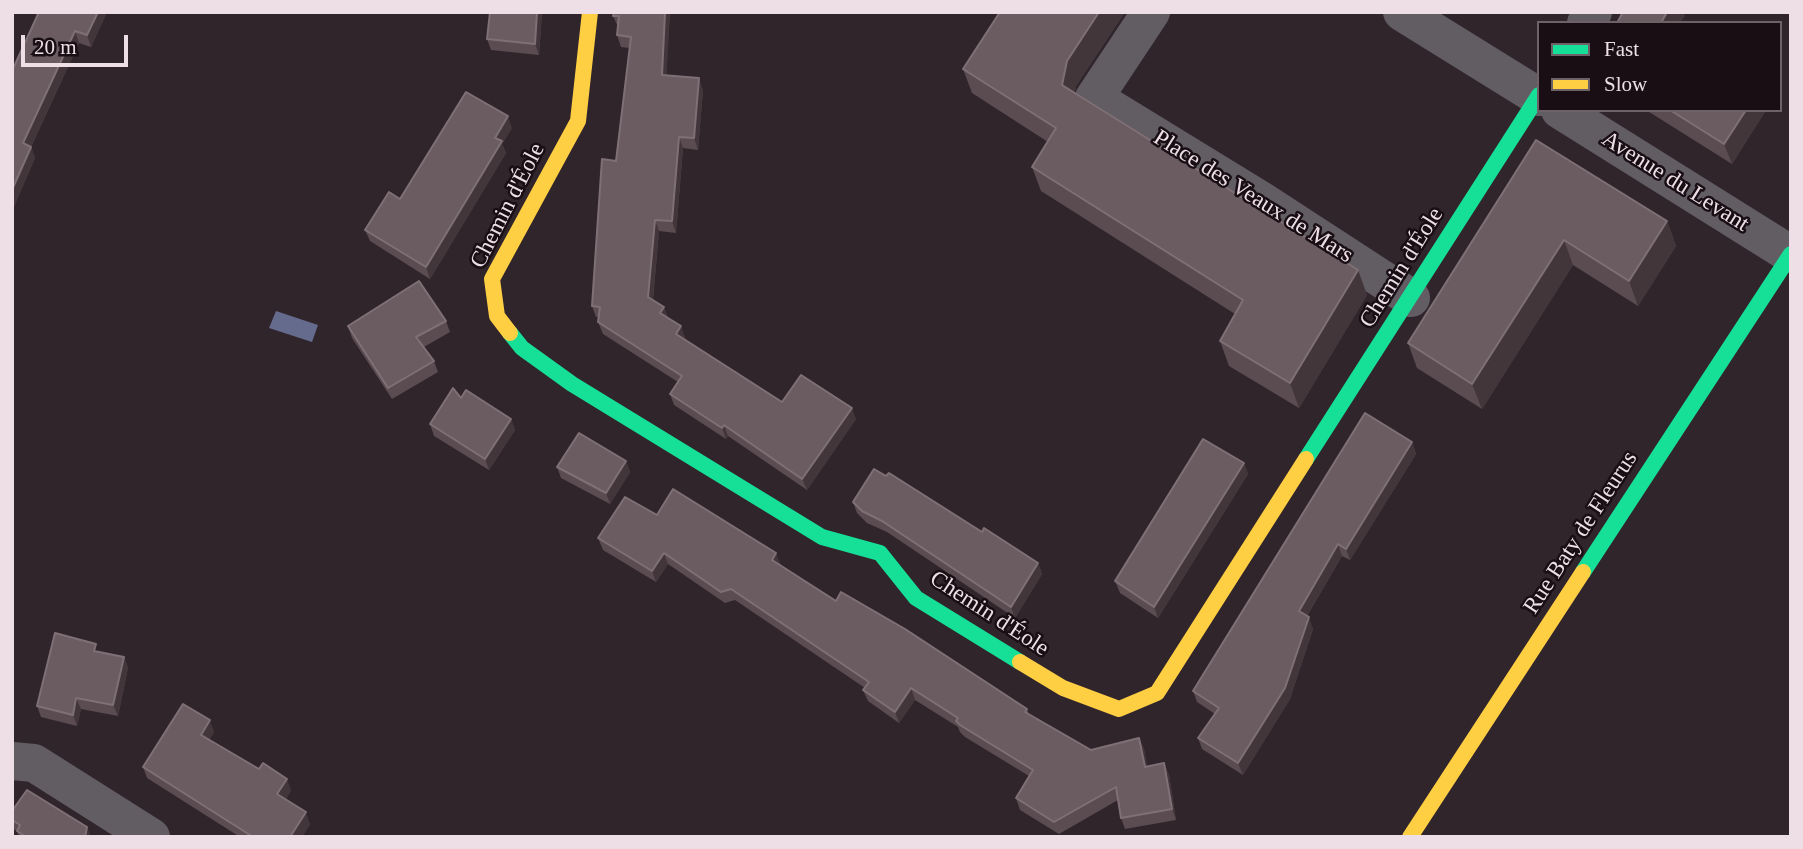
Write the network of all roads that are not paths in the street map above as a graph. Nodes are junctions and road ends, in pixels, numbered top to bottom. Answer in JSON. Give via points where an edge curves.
{"nodes":[{"id":1,"x":590,"y":12,"type":"edge"},
{"id":2,"x":1151,"y":12,"type":"edge"},
{"id":3,"x":1402,"y":12,"type":"edge"},
{"id":4,"x":1537,"y":96,"type":"edge"},
{"id":5,"x":1537,"y":110,"type":"edge"},
{"id":6,"x":1563,"y":112,"type":"edge"},
{"id":7,"x":1791,"y":254,"type":"edge"},
{"id":8,"x":1411,"y":298,"type":"junction"},
{"id":9,"x":12,"y":761,"type":"edge"},
{"id":10,"x":151,"y":837,"type":"edge"},
{"id":11,"x":1410,"y":837,"type":"edge"}],
"edges":[{"from":1,"to":8,"type":"street","name":"Chemin d'Éole","via":[[578,121],[492,279],[497,316],[522,348],[572,384],[822,537],[880,553],[916,598],[1063,688],[1119,709],[1157,692]]},
{"from":2,"to":8,"type":"street","name":"Place des Veaux de Mars","via":[[1094,98]]},
{"from":3,"to":4,"type":"street","name":"Avenue du Levant"},
{"from":5,"to":8,"type":"street","name":"Chemin d'Éole"},
{"from":6,"to":7,"type":"street","name":"Avenue du Levant"},
{"from":7,"to":11,"type":"street","name":"Rue Baty de Fleurus"},
{"from":9,"to":10,"type":"street","via":[[34,763]]}]}
